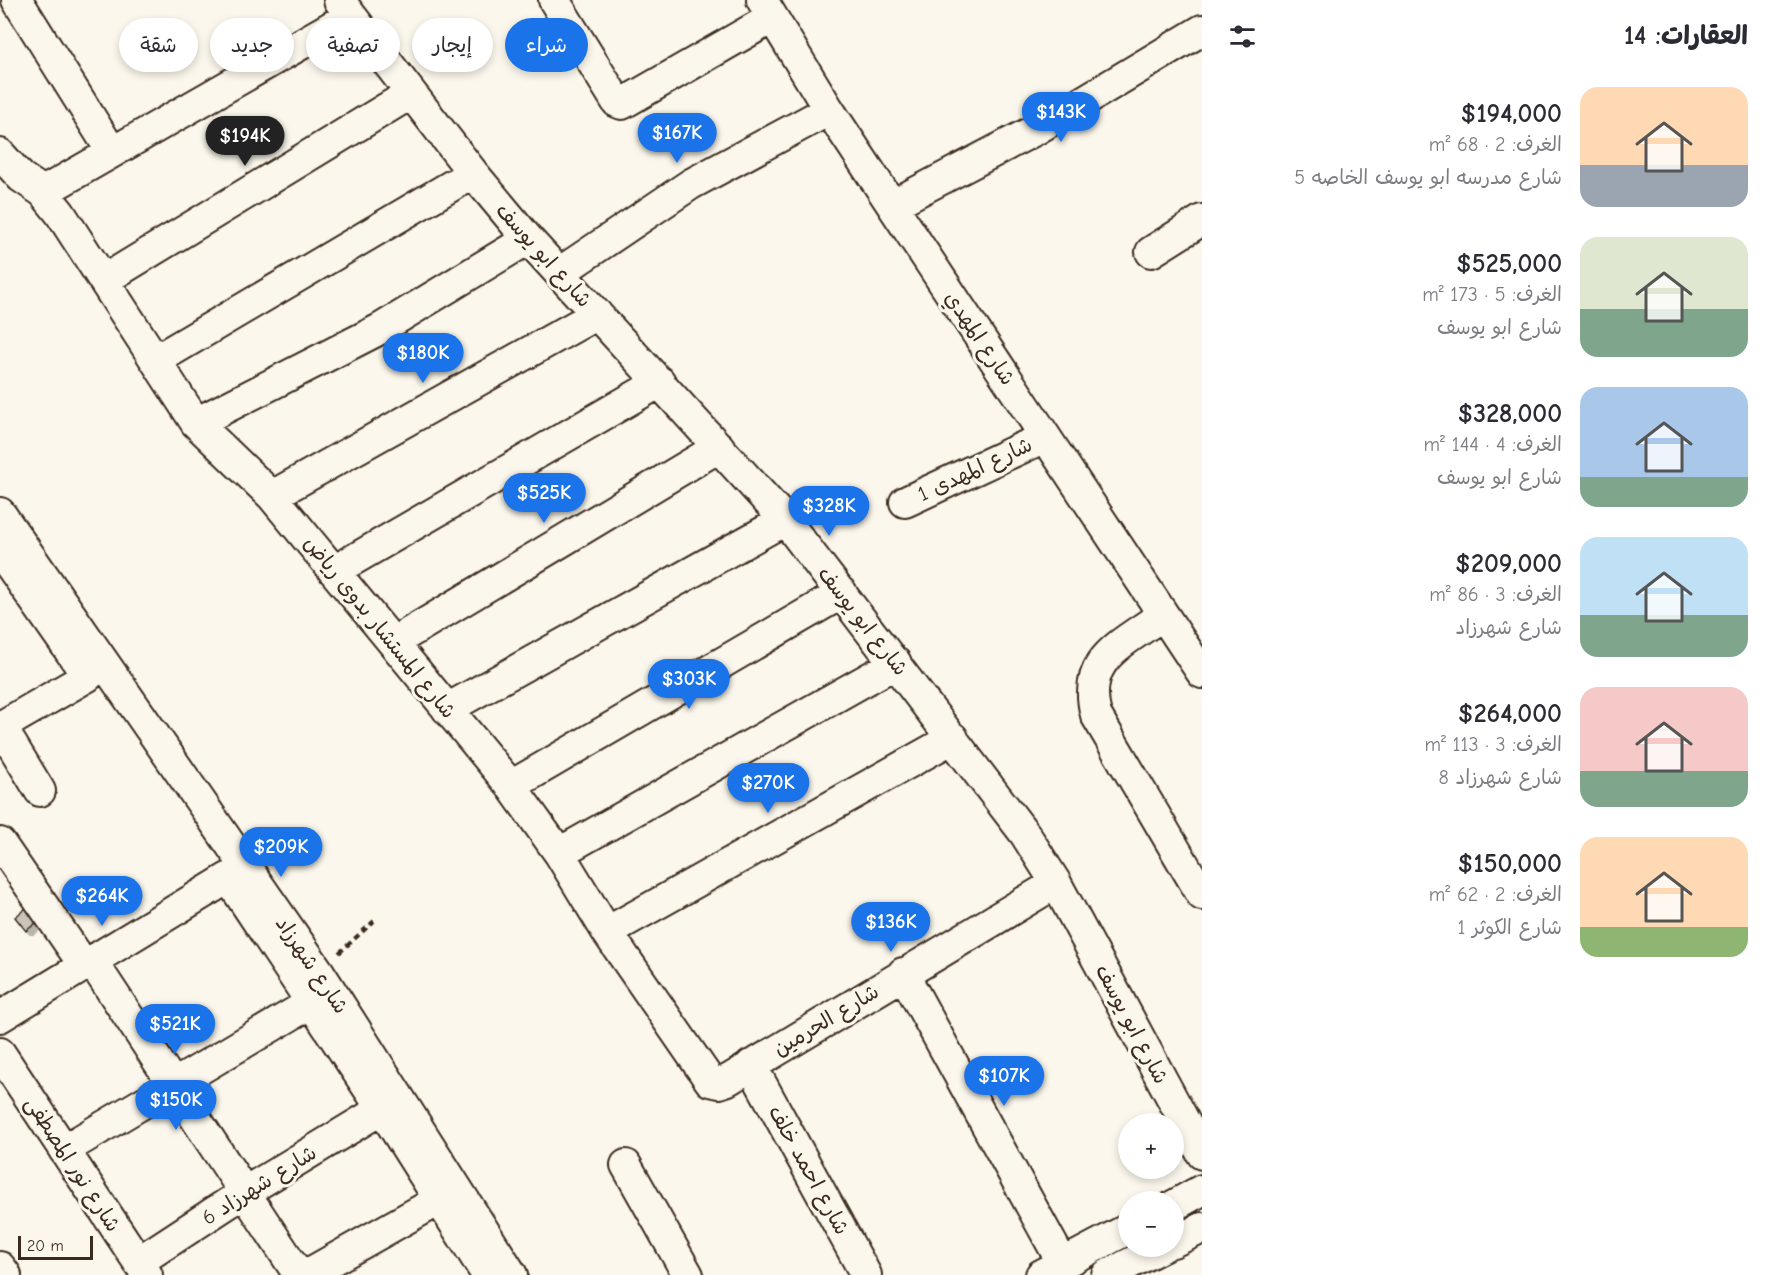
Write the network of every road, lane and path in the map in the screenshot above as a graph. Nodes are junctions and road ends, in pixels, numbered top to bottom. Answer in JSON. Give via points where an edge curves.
{"nodes":[{"id":1,"x":17,"y":0,"type":"edge"},
{"id":2,"x":554,"y":0,"type":"edge"},
{"id":3,"x":345,"y":8,"type":"edge"},
{"id":4,"x":767,"y":9,"type":"edge"},
{"id":5,"x":1202,"y":30,"type":"edge"},
{"id":6,"x":410,"y":94,"type":"junction"},
{"id":7,"x":829,"y":110,"type":"junction"},
{"id":8,"x":112,"y":152,"type":"junction"},
{"id":9,"x":0,"y":154,"type":"edge"},
{"id":10,"x":473,"y":173,"type":"junction"},
{"id":11,"x":43,"y":192,"type":"junction"},
{"id":12,"x":892,"y":205,"type":"junction"},
{"id":13,"x":1202,"y":220,"type":"edge"},
{"id":14,"x":528,"y":239,"type":"junction"},
{"id":15,"x":1151,"y":252,"type":"dead end"},
{"id":16,"x":559,"y":273,"type":"junction"},
{"id":17,"x":104,"y":280,"type":"junction"},
{"id":18,"x":597,"y":314,"type":"junction"},
{"id":19,"x":156,"y":360,"type":"junction"},
{"id":20,"x":660,"y":382,"type":"junction"},
{"id":21,"x":196,"y":423,"type":"junction"},
{"id":22,"x":1045,"y":437,"type":"junction"},
{"id":23,"x":719,"y":447,"type":"junction"},
{"id":24,"x":272,"y":496,"type":"junction"},
{"id":25,"x":905,"y":502,"type":"dead end"},
{"id":26,"x":0,"y":513,"type":"edge"},
{"id":27,"x":785,"y":520,"type":"junction"},
{"id":28,"x":0,"y":551,"type":"edge"},
{"id":29,"x":334,"y":571,"type":"junction"},
{"id":30,"x":10,"y":584,"type":"edge"},
{"id":31,"x":842,"y":593,"type":"junction"},
{"id":32,"x":1162,"y":615,"type":"junction"},
{"id":33,"x":394,"y":642,"type":"junction"},
{"id":34,"x":896,"y":663,"type":"junction"},
{"id":35,"x":1202,"y":673,"type":"edge"},
{"id":36,"x":88,"y":676,"type":"junction"},
{"id":37,"x":447,"y":709,"type":"junction"},
{"id":38,"x":0,"y":726,"type":"edge"},
{"id":39,"x":953,"y":738,"type":"junction"},
{"id":40,"x":511,"y":786,"type":"junction"},
{"id":41,"x":40,"y":791,"type":"dead end"},
{"id":42,"x":0,"y":845,"type":"edge"},
{"id":43,"x":559,"y":853,"type":"junction"},
{"id":44,"x":228,"y":878,"type":"junction"},
{"id":45,"x":1056,"y":883,"type":"junction"},
{"id":46,"x":1202,"y":895,"type":"edge"},
{"id":47,"x":374,"y":921,"type":"dead end"},
{"id":48,"x":607,"y":933,"type":"junction"},
{"id":49,"x":88,"y":963,"type":"junction"},
{"id":50,"x":903,"y":973,"type":"junction"},
{"id":51,"x":309,"y":986,"type":"junction"},
{"id":52,"x":0,"y":1017,"type":"edge"},
{"id":53,"x":0,"y":1053,"type":"edge"},
{"id":54,"x":751,"y":1065,"type":"junction"},
{"id":55,"x":174,"y":1084,"type":"junction"},
{"id":56,"x":382,"y":1109,"type":"junction"},
{"id":57,"x":64,"y":1150,"type":"junction"},
{"id":58,"x":1202,"y":1154,"type":"edge"},
{"id":59,"x":626,"y":1165,"type":"dead end"},
{"id":60,"x":1202,"y":1190,"type":"edge"},
{"id":61,"x":245,"y":1192,"type":"junction"},
{"id":62,"x":440,"y":1200,"type":"junction"},
{"id":63,"x":1184,"y":1200,"type":"edge"},
{"id":64,"x":1202,"y":1228,"type":"edge"},
{"id":65,"x":1118,"y":1234,"type":"edge"},
{"id":66,"x":1184,"y":1237,"type":"edge"},
{"id":67,"x":1142,"y":1257,"type":"edge"},
{"id":68,"x":0,"y":1267,"type":"edge"},
{"id":69,"x":142,"y":1268,"type":"edge"},
{"id":70,"x":1052,"y":1269,"type":"edge"},
{"id":71,"x":6,"y":1275,"type":"edge"},
{"id":72,"x":299,"y":1275,"type":"edge"},
{"id":73,"x":306,"y":1275,"type":"edge"},
{"id":74,"x":487,"y":1275,"type":"edge"},
{"id":75,"x":512,"y":1275,"type":"edge"},
{"id":76,"x":688,"y":1275,"type":"edge"},
{"id":77,"x":866,"y":1275,"type":"edge"},
{"id":78,"x":1107,"y":1275,"type":"edge"}],
"edges":[{"from":1,"to":8,"type":"street"},
{"from":2,"to":4,"type":"street","via":[[617,102],[622,104]]},
{"from":3,"to":6,"type":"street","name":"شارع ابو يوسف"},
{"from":3,"to":8,"type":"street"},
{"from":4,"to":7,"type":"street","name":"شارع المهدي"},
{"from":5,"to":12,"type":"street","via":[[1037,129]]},
{"from":6,"to":10,"type":"street","name":"شارع ابو يوسف"},
{"from":6,"to":17,"type":"street"},
{"from":7,"to":12,"type":"street","name":"شارع المهدي"},
{"from":7,"to":16,"type":"street","via":[[691,184]]},
{"from":8,"to":11,"type":"street"},
{"from":9,"to":11,"type":"street","name":"شارع المستشار بدوى رياض","via":[[21,177]]},
{"from":10,"to":14,"type":"street","name":"شارع ابو يوسف"},
{"from":10,"to":19,"type":"street"},
{"from":11,"to":17,"type":"street","name":"شارع المستشار بدوى رياض"},
{"from":12,"to":22,"type":"street","name":"شارع المهدي"},
{"from":13,"to":15,"type":"street"},
{"from":14,"to":16,"type":"street","name":"شارع ابو يوسف"},
{"from":14,"to":21,"type":"street","via":[[380,329]]},
{"from":16,"to":18,"type":"street","name":"شارع ابو يوسف"},
{"from":17,"to":19,"type":"street","name":"شارع المستشار بدوى رياض"},
{"from":18,"to":20,"type":"street","name":"شارع ابو يوسف"},
{"from":18,"to":24,"type":"street"},
{"from":19,"to":21,"type":"street","name":"شارع المستشار بدوى رياض"},
{"from":20,"to":23,"type":"street","name":"شارع ابو يوسف"},
{"from":20,"to":29,"type":"street"},
{"from":21,"to":24,"type":"street","name":"شارع المستشار بدوى رياض"},
{"from":22,"to":25,"type":"street","name":"شارع المهدى 1"},
{"from":22,"to":32,"type":"street","name":"شارع المهدي"},
{"from":23,"to":27,"type":"street","name":"شارع ابو يوسف"},
{"from":23,"to":33,"type":"street"},
{"from":24,"to":29,"type":"street","name":"شارع المستشار بدوى رياض"},
{"from":26,"to":51,"type":"street","name":"شارع شهرزاد"},
{"from":27,"to":31,"type":"street","name":"شارع ابو يوسف"},
{"from":27,"to":37,"type":"street"},
{"from":28,"to":30,"type":"street","name":"شارع شهرزاد"},
{"from":29,"to":33,"type":"street","name":"شارع المستشار بدوى رياض"},
{"from":30,"to":36,"type":"street","name":"شارع شهرزاد"},
{"from":31,"to":34,"type":"street","name":"شارع ابو يوسف"},
{"from":31,"to":40,"type":"street"},
{"from":32,"to":35,"type":"street","name":"شارع المهدي"},
{"from":32,"to":46,"type":"street","via":[[1102,660],[1093,677],[1091,696],[1096,715]]},
{"from":33,"to":37,"type":"street","name":"شارع المستشار بدوى رياض"},
{"from":34,"to":39,"type":"street","name":"شارع ابو يوسف"},
{"from":34,"to":43,"type":"street"},
{"from":36,"to":38,"type":"street"},
{"from":36,"to":44,"type":"street","name":"شارع شهرزاد"},
{"from":37,"to":40,"type":"street","name":"شارع المستشار بدوى رياض"},
{"from":38,"to":41,"type":"street"},
{"from":39,"to":45,"type":"street","name":"شارع ابو يوسف","via":[[1025,834]]},
{"from":39,"to":48,"type":"street"},
{"from":40,"to":43,"type":"street","name":"شارع المستشار بدوى رياض"},
{"from":42,"to":49,"type":"street"},
{"from":43,"to":48,"type":"street","name":"شارع المستشار بدوى رياض"},
{"from":44,"to":49,"type":"street"},
{"from":44,"to":51,"type":"street","name":"شارع شهرزاد"},
{"from":45,"to":50,"type":"street","name":"شارع الحرمين"},
{"from":45,"to":58,"type":"street","name":"شارع ابو يوسف"},
{"from":47,"to":51,"type":"path"},
{"from":48,"to":54,"type":"street","name":"شارع المستشار بدوى رياض","via":[[710,1081],[719,1083]]},
{"from":49,"to":52,"type":"street"},
{"from":49,"to":55,"type":"street"},
{"from":50,"to":54,"type":"street","name":"شارع الحرمين"},
{"from":50,"to":70,"type":"street"},
{"from":51,"to":55,"type":"street"},
{"from":51,"to":56,"type":"street","name":"شارع شهرزاد"},
{"from":51,"to":75,"type":"street","name":"شارع شهرزاد"},
{"from":53,"to":57,"type":"street","name":"شارع نور المصطفى"},
{"from":54,"to":77,"type":"street","name":"شارع احمد خلف"},
{"from":55,"to":57,"type":"street"},
{"from":55,"to":61,"type":"street"},
{"from":56,"to":61,"type":"street","name":"شارع شهرزاد 6"},
{"from":56,"to":62,"type":"street","name":"شارع شهرزاد"},
{"from":57,"to":69,"type":"street","name":"شارع نور المصطفى"},
{"from":59,"to":76,"type":"street"},
{"from":60,"to":63,"type":"street"},
{"from":61,"to":69,"type":"street","name":"شارع شهرزاد 6"},
{"from":61,"to":72,"type":"street"},
{"from":62,"to":73,"type":"street"},
{"from":62,"to":74,"type":"street","name":"شارع شهرزاد"},
{"from":64,"to":66,"type":"street"},
{"from":65,"to":70,"type":"street"},
{"from":67,"to":78,"type":"street"},
{"from":68,"to":71,"type":"street"}]}
